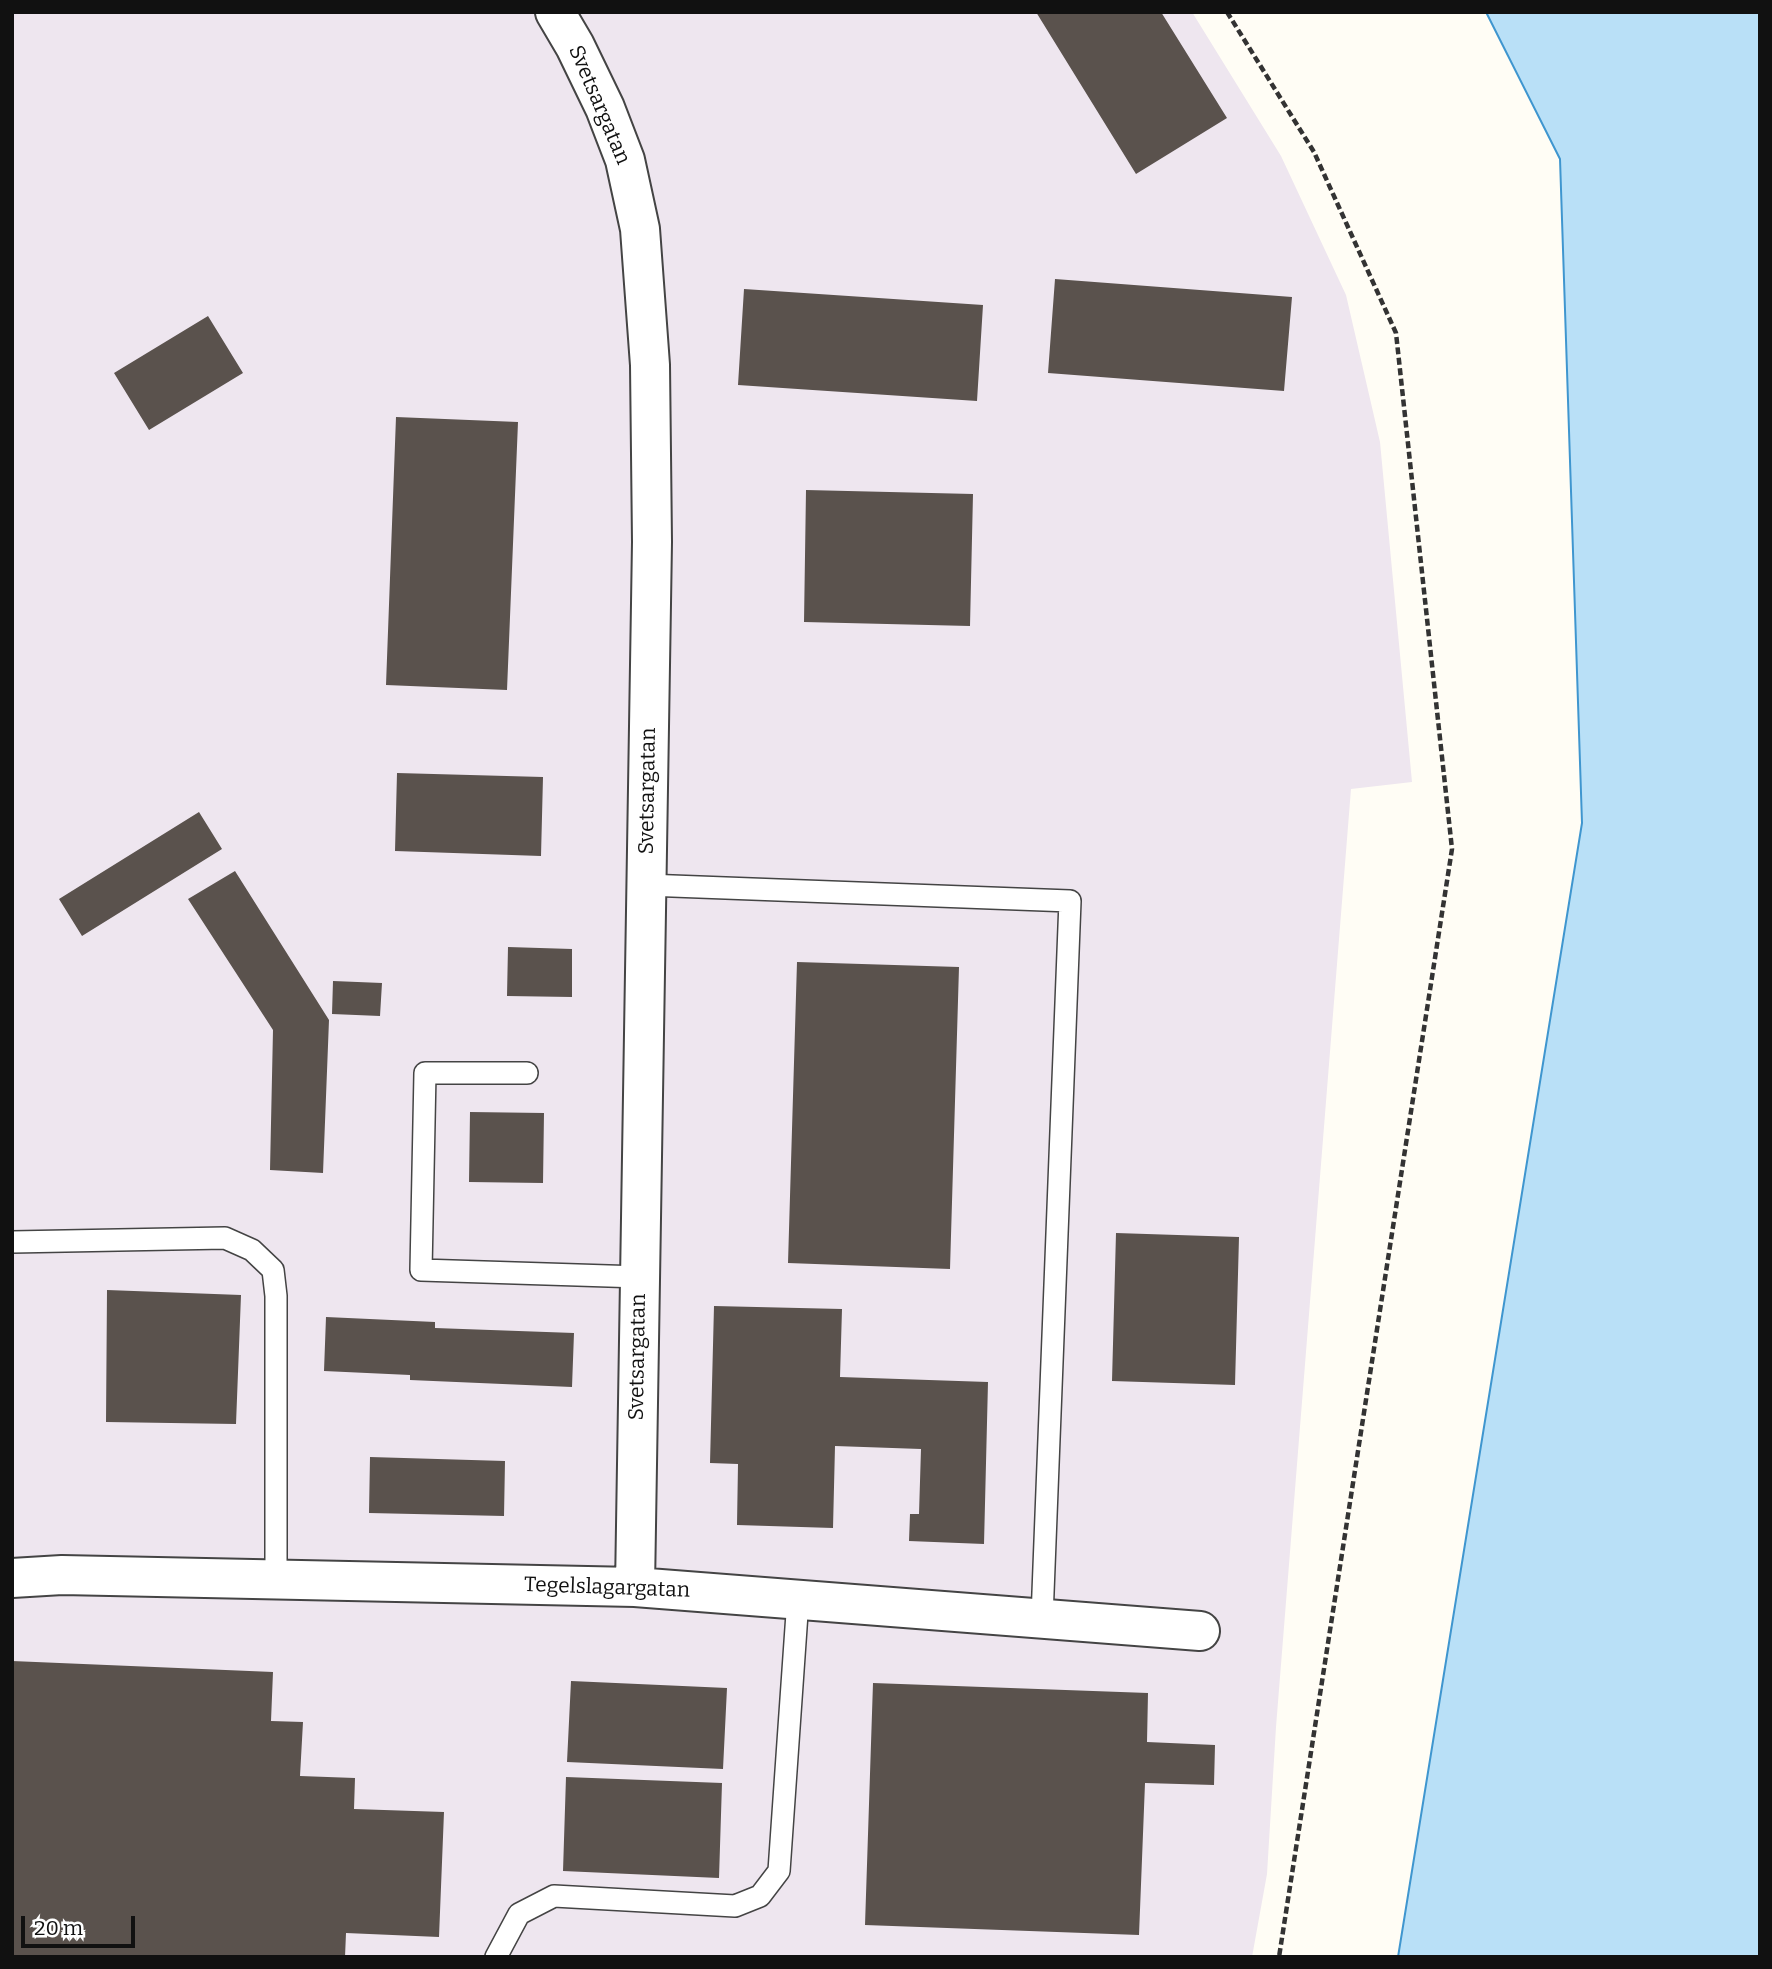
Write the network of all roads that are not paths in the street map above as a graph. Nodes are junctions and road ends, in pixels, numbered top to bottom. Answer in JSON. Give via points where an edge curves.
{"nodes":[{"id":1,"x":555,"y":12,"type":"edge"},
{"id":2,"x":646,"y":885,"type":"junction"},
{"id":3,"x":527,"y":1073,"type":"dead end"},
{"id":4,"x":12,"y":1242,"type":"edge"},
{"id":5,"x":640,"y":1278,"type":"junction"},
{"id":6,"x":12,"y":1578,"type":"edge"},
{"id":7,"x":276,"y":1579,"type":"junction"},
{"id":8,"x":635,"y":1587,"type":"junction"},
{"id":9,"x":798,"y":1599,"type":"junction"},
{"id":10,"x":1042,"y":1618,"type":"junction"},
{"id":11,"x":1200,"y":1631,"type":"dead end"},
{"id":12,"x":496,"y":1957,"type":"edge"}],
"edges":[{"from":1,"to":2,"type":"street","name":"Svetsargatan","via":[[605,108],[625,160],[640,229],[650,365],[652,542]]},
{"from":2,"to":5,"type":"street","name":"Svetsargatan"},
{"from":2,"to":10,"type":"lane","via":[[1070,901]]},
{"from":3,"to":5,"type":"lane","via":[[425,1073],[421,1270]]},
{"from":4,"to":7,"type":"lane","via":[[225,1238],[252,1250],[273,1270]]},
{"from":5,"to":8,"type":"street","name":"Svetsargatan"},
{"from":6,"to":7,"type":"street","name":"Tegelslagargatan"},
{"from":7,"to":8,"type":"street","name":"Tegelslagargatan"},
{"from":8,"to":9,"type":"street","name":"Tegelslagargatan"},
{"from":9,"to":10,"type":"street","name":"Tegelslagargatan"},
{"from":9,"to":12,"type":"lane","via":[[779,1871],[760,1896],[734,1906],[554,1896],[519,1914]]},
{"from":10,"to":11,"type":"street","name":"Tegelslagargatan"}]}
